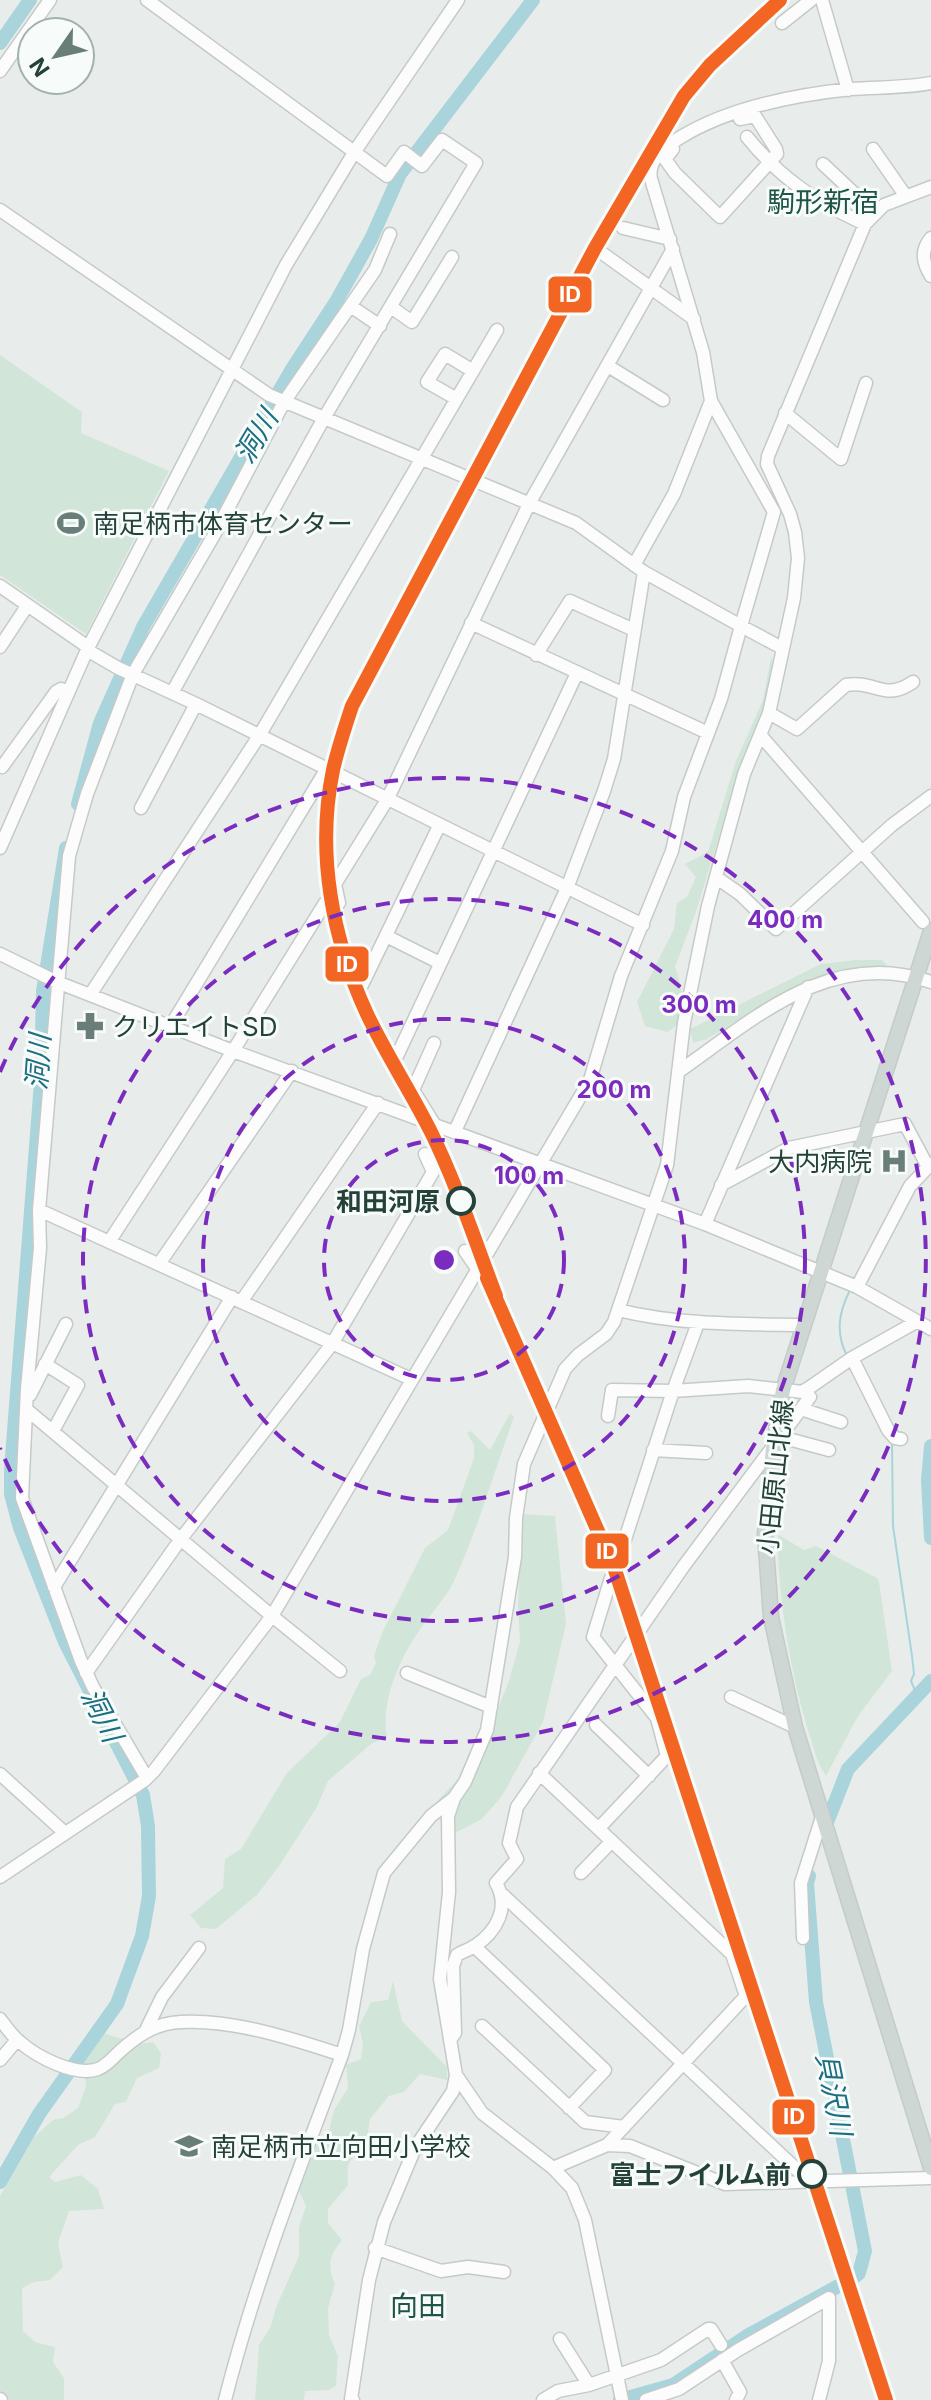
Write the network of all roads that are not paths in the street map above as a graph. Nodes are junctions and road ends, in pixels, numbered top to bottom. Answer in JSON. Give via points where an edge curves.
{"nodes":[{"id":1,"x":50,"y":0,"type":"edge"},
{"id":2,"x":147,"y":0,"type":"edge"},
{"id":3,"x":458,"y":0,"type":"edge"},
{"id":4,"x":820,"y":0,"type":"edge"},
{"id":5,"x":782,"y":23,"type":"dead end"},
{"id":6,"x":0,"y":71,"type":"edge"},
{"id":7,"x":931,"y":83,"type":"edge"},
{"id":8,"x":848,"y":90,"type":"junction"},
{"id":9,"x":700,"y":125,"type":"junction"},
{"id":10,"x":747,"y":137,"type":"dead end"},
{"id":11,"x":873,"y":149,"type":"dead end"},
{"id":12,"x":355,"y":151,"type":"junction"},
{"id":13,"x":769,"y":164,"type":"junction"},
{"id":14,"x":823,"y":164,"type":"dead end"},
{"id":15,"x":931,"y":187,"type":"edge"},
{"id":16,"x":905,"y":195,"type":"junction"},
{"id":17,"x":0,"y":210,"type":"edge"},
{"id":18,"x":874,"y":212,"type":"junction"},
{"id":19,"x":865,"y":224,"type":"junction"},
{"id":20,"x":623,"y":228,"type":"dead end"},
{"id":21,"x":390,"y":234,"type":"dead end"},
{"id":22,"x":931,"y":238,"type":"edge"},
{"id":23,"x":672,"y":244,"type":"junction"},
{"id":24,"x":595,"y":248,"type":"dead end"},
{"id":25,"x":452,"y":257,"type":"dead end"},
{"id":26,"x":931,"y":276,"type":"edge"},
{"id":27,"x":651,"y":288,"type":"junction"},
{"id":28,"x":352,"y":307,"type":"junction"},
{"id":29,"x":391,"y":307,"type":"junction"},
{"id":30,"x":694,"y":319,"type":"junction"},
{"id":31,"x":380,"y":326,"type":"junction"},
{"id":32,"x":497,"y":330,"type":"dead end"},
{"id":33,"x":608,"y":366,"type":"junction"},
{"id":34,"x":231,"y":369,"type":"junction"},
{"id":35,"x":473,"y":371,"type":"junction"},
{"id":36,"x":866,"y":383,"type":"dead end"},
{"id":37,"x":455,"y":398,"type":"junction"},
{"id":38,"x":663,"y":400,"type":"dead end"},
{"id":39,"x":711,"y":401,"type":"junction"},
{"id":40,"x":283,"y":402,"type":"junction"},
{"id":41,"x":785,"y":413,"type":"junction"},
{"id":42,"x":324,"y":418,"type":"junction"},
{"id":43,"x":420,"y":458,"type":"junction"},
{"id":44,"x":530,"y":502,"type":"junction"},
{"id":45,"x":639,"y":569,"type":"junction"},
{"id":46,"x":0,"y":586,"type":"edge"},
{"id":47,"x":27,"y":606,"type":"junction"},
{"id":48,"x":471,"y":623,"type":"junction"},
{"id":49,"x":741,"y":626,"type":"junction"},
{"id":50,"x":634,"y":630,"type":"junction"},
{"id":51,"x":0,"y":647,"type":"edge"},
{"id":52,"x":87,"y":648,"type":"junction"},
{"id":53,"x":782,"y":648,"type":"junction"},
{"id":54,"x":536,"y":655,"type":"junction"},
{"id":55,"x":127,"y":671,"type":"junction"},
{"id":56,"x":577,"y":673,"type":"junction"},
{"id":57,"x":913,"y":682,"type":"dead end"},
{"id":58,"x":68,"y":691,"type":"junction"},
{"id":59,"x":172,"y":693,"type":"junction"},
{"id":60,"x":623,"y":695,"type":"junction"},
{"id":61,"x":196,"y":704,"type":"junction"},
{"id":62,"x":769,"y":713,"type":"junction"},
{"id":63,"x":708,"y":733,"type":"junction"},
{"id":64,"x":259,"y":736,"type":"junction"},
{"id":65,"x":761,"y":736,"type":"junction"},
{"id":66,"x":0,"y":766,"type":"edge"},
{"id":67,"x":326,"y":770,"type":"junction"},
{"id":68,"x":931,"y":796,"type":"edge"},
{"id":69,"x":387,"y":800,"type":"junction"},
{"id":70,"x":141,"y":808,"type":"dead end"},
{"id":71,"x":439,"y":826,"type":"junction"},
{"id":72,"x":0,"y":848,"type":"edge"},
{"id":73,"x":862,"y":851,"type":"junction"},
{"id":74,"x":493,"y":852,"type":"junction"},
{"id":75,"x":717,"y":878,"type":"junction"},
{"id":76,"x":567,"y":888,"type":"junction"},
{"id":77,"x":325,"y":903,"type":"dead end"},
{"id":78,"x":339,"y":903,"type":"dead end"},
{"id":79,"x":643,"y":925,"type":"junction"},
{"id":80,"x":927,"y":926,"type":"edge"},
{"id":81,"x":386,"y":936,"type":"junction"},
{"id":82,"x":0,"y":954,"type":"edge"},
{"id":83,"x":440,"y":963,"type":"junction"},
{"id":84,"x":924,"y":980,"type":"edge"},
{"id":85,"x":57,"y":982,"type":"junction"},
{"id":86,"x":362,"y":985,"type":"dead end"},
{"id":87,"x":808,"y":987,"type":"junction"},
{"id":88,"x":90,"y":995,"type":"junction"},
{"id":89,"x":170,"y":1027,"type":"junction"},
{"id":90,"x":434,"y":1043,"type":"dead end"},
{"id":91,"x":233,"y":1051,"type":"junction"},
{"id":92,"x":397,"y":1056,"type":"dead end"},
{"id":93,"x":292,"y":1071,"type":"junction"},
{"id":94,"x":678,"y":1072,"type":"junction"},
{"id":95,"x":378,"y":1103,"type":"junction"},
{"id":96,"x":434,"y":1124,"type":"junction"},
{"id":97,"x":455,"y":1131,"type":"junction"},
{"id":98,"x":867,"y":1132,"type":"junction"},
{"id":99,"x":425,"y":1154,"type":"dead end"},
{"id":100,"x":540,"y":1162,"type":"junction"},
{"id":101,"x":930,"y":1166,"type":"edge"},
{"id":102,"x":721,"y":1185,"type":"junction"},
{"id":103,"x":652,"y":1205,"type":"junction"},
{"id":104,"x":39,"y":1210,"type":"junction"},
{"id":105,"x":705,"y":1224,"type":"junction"},
{"id":106,"x":109,"y":1242,"type":"junction"},
{"id":107,"x":465,"y":1251,"type":"dead end"},
{"id":108,"x":159,"y":1264,"type":"junction"},
{"id":109,"x":478,"y":1270,"type":"junction"},
{"id":110,"x":821,"y":1272,"type":"junction"},
{"id":111,"x":857,"y":1287,"type":"junction"},
{"id":112,"x":236,"y":1300,"type":"junction"},
{"id":113,"x":618,"y":1310,"type":"junction"},
{"id":114,"x":916,"y":1322,"type":"junction"},
{"id":115,"x":698,"y":1323,"type":"junction"},
{"id":116,"x":66,"y":1324,"type":"dead end"},
{"id":117,"x":802,"y":1325,"type":"junction"},
{"id":118,"x":930,"y":1329,"type":"edge"},
{"id":119,"x":332,"y":1344,"type":"junction"},
{"id":120,"x":852,"y":1358,"type":"junction"},
{"id":121,"x":45,"y":1364,"type":"junction"},
{"id":122,"x":411,"y":1379,"type":"junction"},
{"id":123,"x":783,"y":1390,"type":"junction"},
{"id":124,"x":805,"y":1390,"type":"junction"},
{"id":125,"x":673,"y":1391,"type":"junction"},
{"id":126,"x":27,"y":1405,"type":"junction"},
{"id":127,"x":801,"y":1409,"type":"junction"},
{"id":128,"x":608,"y":1416,"type":"dead end"},
{"id":129,"x":841,"y":1422,"type":"dead end"},
{"id":130,"x":53,"y":1431,"type":"junction"},
{"id":131,"x":901,"y":1439,"type":"dead end"},
{"id":132,"x":777,"y":1442,"type":"junction"},
{"id":133,"x":653,"y":1450,"type":"junction"},
{"id":134,"x":829,"y":1450,"type":"dead end"},
{"id":135,"x":706,"y":1453,"type":"dead end"},
{"id":136,"x":116,"y":1483,"type":"junction"},
{"id":137,"x":180,"y":1540,"type":"junction"},
{"id":138,"x":618,"y":1561,"type":"dead end"},
{"id":139,"x":611,"y":1578,"type":"dead end"},
{"id":140,"x":54,"y":1587,"type":"junction"},
{"id":141,"x":272,"y":1616,"type":"junction"},
{"id":142,"x":615,"y":1666,"type":"junction"},
{"id":143,"x":340,"y":1671,"type":"dead end"},
{"id":144,"x":86,"y":1673,"type":"junction"},
{"id":145,"x":407,"y":1673,"type":"dead end"},
{"id":146,"x":731,"y":1697,"type":"dead end"},
{"id":147,"x":491,"y":1707,"type":"junction"},
{"id":148,"x":596,"y":1725,"type":"dead end"},
{"id":149,"x":795,"y":1727,"type":"junction"},
{"id":150,"x":539,"y":1773,"type":"junction"},
{"id":151,"x":0,"y":1774,"type":"edge"},
{"id":152,"x":649,"y":1776,"type":"junction"},
{"id":153,"x":146,"y":1779,"type":"junction"},
{"id":154,"x":454,"y":1798,"type":"junction"},
{"id":155,"x":822,"y":1817,"type":"junction"},
{"id":156,"x":599,"y":1828,"type":"junction"},
{"id":157,"x":65,"y":1833,"type":"junction"},
{"id":158,"x":612,"y":1841,"type":"junction"},
{"id":159,"x":581,"y":1873,"type":"dead end"},
{"id":160,"x":0,"y":1877,"type":"edge"},
{"id":161,"x":503,"y":1895,"type":"junction"},
{"id":162,"x":803,"y":1938,"type":"dead end"},
{"id":163,"x":474,"y":1946,"type":"junction"},
{"id":164,"x":199,"y":1948,"type":"dead end"},
{"id":165,"x":0,"y":2019,"type":"edge"},
{"id":166,"x":482,"y":2026,"type":"dead end"},
{"id":167,"x":145,"y":2032,"type":"junction"},
{"id":168,"x":17,"y":2040,"type":"junction"},
{"id":169,"x":450,"y":2040,"type":"junction"},
{"id":170,"x":342,"y":2055,"type":"junction"},
{"id":171,"x":0,"y":2060,"type":"edge"},
{"id":172,"x":685,"y":2064,"type":"junction"},
{"id":173,"x":456,"y":2075,"type":"junction"},
{"id":174,"x":453,"y":2091,"type":"junction"},
{"id":175,"x":569,"y":2108,"type":"junction"},
{"id":176,"x":482,"y":2113,"type":"junction"},
{"id":177,"x":624,"y":2127,"type":"junction"},
{"id":178,"x":607,"y":2145,"type":"junction"},
{"id":179,"x":553,"y":2168,"type":"junction"},
{"id":180,"x":931,"y":2168,"type":"edge"},
{"id":181,"x":931,"y":2178,"type":"edge"},
{"id":182,"x":809,"y":2181,"type":"junction"},
{"id":183,"x":375,"y":2248,"type":"junction"},
{"id":184,"x":504,"y":2272,"type":"dead end"},
{"id":185,"x":560,"y":2339,"type":"dead end"},
{"id":186,"x":721,"y":2345,"type":"dead end"},
{"id":187,"x":722,"y":2360,"type":"junction"},
{"id":188,"x":616,"y":2376,"type":"junction"},
{"id":189,"x":589,"y":2385,"type":"junction"},
{"id":190,"x":621,"y":2397,"type":"edge"},
{"id":191,"x":225,"y":2400,"type":"edge"},
{"id":192,"x":351,"y":2400,"type":"edge"},
{"id":193,"x":543,"y":2400,"type":"edge"},
{"id":194,"x":646,"y":2400,"type":"edge"},
{"id":195,"x":736,"y":2400,"type":"edge"},
{"id":196,"x":819,"y":2400,"type":"edge"}],
"edges":[{"from":1,"to":6,"type":"street"},
{"from":2,"to":12,"type":"street"},
{"from":3,"to":12,"type":"street"},
{"from":4,"to":5,"type":"street"},
{"from":4,"to":8,"type":"street"},
{"from":7,"to":8,"type":"street"},
{"from":8,"to":9,"type":"street","via":[[764,104]]},
{"from":9,"to":13,"type":"street","via":[[755,116],[776,149]]},
{"from":9,"to":13,"type":"street","via":[[665,159],[686,173],[720,217]]},
{"from":9,"to":23,"type":"street","via":[[660,152],[650,172]]},
{"from":10,"to":13,"type":"street"},
{"from":11,"to":16,"type":"street"},
{"from":12,"to":29,"type":"street","via":[[387,176],[404,152],[422,166],[442,140],[476,163]]},
{"from":12,"to":34,"type":"street"},
{"from":13,"to":19,"type":"street","via":[[826,206]]},
{"from":14,"to":18,"type":"street"},
{"from":15,"to":16,"type":"street"},
{"from":16,"to":18,"type":"street"},
{"from":17,"to":34,"type":"street"},
{"from":18,"to":19,"type":"street"},
{"from":19,"to":41,"type":"street"},
{"from":20,"to":23,"type":"street"},
{"from":21,"to":28,"type":"street"},
{"from":22,"to":26,"type":"street","via":[[923,254]]},
{"from":23,"to":27,"type":"street"},
{"from":23,"to":30,"type":"street"},
{"from":24,"to":27,"type":"street"},
{"from":25,"to":29,"type":"street","via":[[412,322]]},
{"from":27,"to":30,"type":"street"},
{"from":27,"to":33,"type":"street"},
{"from":28,"to":31,"type":"street"},
{"from":28,"to":40,"type":"street"},
{"from":29,"to":31,"type":"street"},
{"from":30,"to":39,"type":"street"},
{"from":31,"to":42,"type":"street"},
{"from":32,"to":35,"type":"street"},
{"from":33,"to":38,"type":"street"},
{"from":33,"to":44,"type":"street"},
{"from":34,"to":40,"type":"street"},
{"from":34,"to":52,"type":"street"},
{"from":35,"to":37,"type":"street"},
{"from":35,"to":37,"type":"street","via":[[445,354],[427,382]]},
{"from":36,"to":41,"type":"street","via":[[841,459]]},
{"from":37,"to":43,"type":"street"},
{"from":39,"to":45,"type":"street"},
{"from":39,"to":49,"type":"street","via":[[774,512]]},
{"from":40,"to":42,"type":"street"},
{"from":40,"to":55,"type":"street","via":[[214,535]]},
{"from":41,"to":53,"type":"street","via":[[767,464],[790,514],[798,558]]},
{"from":42,"to":43,"type":"street"},
{"from":42,"to":59,"type":"street"},
{"from":43,"to":44,"type":"street"},
{"from":43,"to":64,"type":"street"},
{"from":44,"to":45,"type":"street","via":[[576,523]]},
{"from":44,"to":48,"type":"street"},
{"from":45,"to":49,"type":"street"},
{"from":45,"to":50,"type":"street"},
{"from":46,"to":47,"type":"street"},
{"from":47,"to":51,"type":"street"},
{"from":47,"to":52,"type":"street"},
{"from":48,"to":54,"type":"street"},
{"from":48,"to":69,"type":"street"},
{"from":49,"to":53,"type":"street"},
{"from":49,"to":63,"type":"street"},
{"from":50,"to":54,"type":"street","via":[[570,601]]},
{"from":50,"to":60,"type":"street"},
{"from":52,"to":55,"type":"street"},
{"from":52,"to":58,"type":"street"},
{"from":53,"to":62,"type":"street"},
{"from":54,"to":56,"type":"street"},
{"from":55,"to":59,"type":"street"},
{"from":55,"to":85,"type":"street","via":[[69,856]]},
{"from":56,"to":60,"type":"street"},
{"from":56,"to":74,"type":"street"},
{"from":57,"to":62,"type":"street","via":[[893,692],[846,685],[797,729]]},
{"from":58,"to":66,"type":"street","via":[[56,692]]},
{"from":58,"to":72,"type":"street"},
{"from":59,"to":61,"type":"street"},
{"from":60,"to":63,"type":"street"},
{"from":60,"to":76,"type":"street","via":[[614,759]]},
{"from":61,"to":64,"type":"street"},
{"from":61,"to":70,"type":"street"},
{"from":62,"to":65,"type":"street"},
{"from":63,"to":79,"type":"street"},
{"from":64,"to":67,"type":"street"},
{"from":64,"to":88,"type":"street"},
{"from":65,"to":73,"type":"street"},
{"from":65,"to":75,"type":"street","via":[[740,787]]},
{"from":67,"to":69,"type":"street"},
{"from":67,"to":89,"type":"street"},
{"from":68,"to":73,"type":"street"},
{"from":69,"to":71,"type":"street"},
{"from":69,"to":78,"type":"street","via":[[335,884]]},
{"from":71,"to":74,"type":"street"},
{"from":71,"to":81,"type":"street"},
{"from":73,"to":75,"type":"street","via":[[776,929]]},
{"from":73,"to":80,"type":"street"},
{"from":74,"to":76,"type":"street"},
{"from":74,"to":83,"type":"street"},
{"from":75,"to":94,"type":"street","via":[[690,991]]},
{"from":76,"to":79,"type":"street"},
{"from":76,"to":97,"type":"street"},
{"from":77,"to":91,"type":"street"},
{"from":79,"to":100,"type":"street","via":[[621,976],[590,1080]]},
{"from":80,"to":84,"type":"main road","name":"小田原山北線"},
{"from":81,"to":83,"type":"street"},
{"from":81,"to":86,"type":"street"},
{"from":82,"to":85,"type":"street"},
{"from":83,"to":92,"type":"street"},
{"from":84,"to":87,"type":"street","via":[[889,974],[850,976]]},
{"from":84,"to":98,"type":"main road","name":"小田原山北線"},
{"from":85,"to":88,"type":"street"},
{"from":85,"to":104,"type":"street"},
{"from":87,"to":94,"type":"street","via":[[777,1002]]},
{"from":87,"to":102,"type":"street"},
{"from":88,"to":89,"type":"street"},
{"from":89,"to":91,"type":"street"},
{"from":90,"to":96,"type":"street","via":[[413,1090]]},
{"from":91,"to":93,"type":"street"},
{"from":91,"to":106,"type":"street"},
{"from":93,"to":95,"type":"street"},
{"from":93,"to":108,"type":"street"},
{"from":94,"to":103,"type":"street","via":[[667,1165]]},
{"from":95,"to":96,"type":"street"},
{"from":95,"to":112,"type":"street"},
{"from":96,"to":97,"type":"street"},
{"from":97,"to":100,"type":"street"},
{"from":98,"to":101,"type":"street","via":[[905,1124]]},
{"from":98,"to":102,"type":"street","via":[[789,1148]]},
{"from":98,"to":110,"type":"main road","name":"小田原山北線"},
{"from":99,"to":119,"type":"street","via":[[433,1172]]},
{"from":100,"to":103,"type":"street"},
{"from":100,"to":109,"type":"street"},
{"from":101,"to":111,"type":"street","via":[[910,1186]]},
{"from":102,"to":105,"type":"street"},
{"from":103,"to":105,"type":"street"},
{"from":103,"to":113,"type":"street"},
{"from":104,"to":106,"type":"street"},
{"from":104,"to":126,"type":"street"},
{"from":105,"to":110,"type":"street"},
{"from":106,"to":108,"type":"street"},
{"from":107,"to":109,"type":"street"},
{"from":108,"to":112,"type":"street"},
{"from":109,"to":122,"type":"street"},
{"from":110,"to":111,"type":"street"},
{"from":110,"to":117,"type":"main road","name":"小田原山北線"},
{"from":111,"to":114,"type":"street"},
{"from":112,"to":119,"type":"street"},
{"from":112,"to":136,"type":"street"},
{"from":113,"to":115,"type":"street"},
{"from":113,"to":147,"type":"street","via":[[606,1334],[565,1369],[520,1474],[515,1557]]},
{"from":114,"to":118,"type":"street"},
{"from":114,"to":120,"type":"street"},
{"from":115,"to":117,"type":"street"},
{"from":115,"to":125,"type":"street"},
{"from":116,"to":121,"type":"street"},
{"from":117,"to":123,"type":"main road","name":"小田原山北線"},
{"from":119,"to":122,"type":"street"},
{"from":119,"to":137,"type":"street"},
{"from":120,"to":124,"type":"street"},
{"from":120,"to":131,"type":"street","via":[[888,1430]]},
{"from":121,"to":126,"type":"street"},
{"from":121,"to":130,"type":"street","via":[[78,1385]]},
{"from":122,"to":141,"type":"street"},
{"from":123,"to":124,"type":"street"},
{"from":123,"to":125,"type":"street","via":[[748,1386]]},
{"from":123,"to":132,"type":"main road","name":"小田原山北線"},
{"from":124,"to":127,"type":"street","via":[[810,1397]]},
{"from":125,"to":128,"type":"street","via":[[612,1390]]},
{"from":125,"to":133,"type":"street"},
{"from":126,"to":130,"type":"street"},
{"from":126,"to":140,"type":"street","via":[[22,1498]]},
{"from":127,"to":129,"type":"street"},
{"from":127,"to":132,"type":"street"},
{"from":130,"to":136,"type":"street"},
{"from":132,"to":134,"type":"street"},
{"from":132,"to":142,"type":"street"},
{"from":132,"to":149,"type":"main road","name":"小田原山北線","via":[[765,1534],[767,1579]]},
{"from":133,"to":135,"type":"street"},
{"from":133,"to":138,"type":"street"},
{"from":136,"to":137,"type":"street"},
{"from":136,"to":140,"type":"street"},
{"from":137,"to":141,"type":"street"},
{"from":137,"to":144,"type":"street"},
{"from":139,"to":142,"type":"street","via":[[593,1637]]},
{"from":140,"to":144,"type":"street"},
{"from":141,"to":143,"type":"street"},
{"from":141,"to":153,"type":"street"},
{"from":142,"to":150,"type":"street"},
{"from":142,"to":152,"type":"street","via":[[657,1718],[667,1756]]},
{"from":144,"to":153,"type":"street"},
{"from":145,"to":147,"type":"street"},
{"from":146,"to":149,"type":"street"},
{"from":147,"to":154,"type":"street","via":[[478,1755]]},
{"from":148,"to":152,"type":"street"},
{"from":149,"to":155,"type":"main road","name":"小田原山北線"},
{"from":150,"to":156,"type":"street"},
{"from":150,"to":161,"type":"street","via":[[517,1807],[509,1843],[517,1859],[496,1883]]},
{"from":151,"to":157,"type":"street"},
{"from":152,"to":156,"type":"street"},
{"from":153,"to":157,"type":"street"},
{"from":154,"to":169,"type":"street","via":[[448,1816],[449,1892],[440,1979]]},
{"from":154,"to":170,"type":"street","via":[[431,1816],[384,1873]]},
{"from":155,"to":162,"type":"street","via":[[801,1883]]},
{"from":155,"to":180,"type":"main road","name":"小田原山北線"},
{"from":156,"to":158,"type":"street"},
{"from":157,"to":160,"type":"street"},
{"from":158,"to":159,"type":"street"},
{"from":158,"to":172,"type":"street","via":[[732,1954],[741,1978],[746,1996]]},
{"from":161,"to":163,"type":"street","via":[[498,1919]]},
{"from":161,"to":172,"type":"street"},
{"from":163,"to":169,"type":"street","via":[[457,1955],[453,1966],[455,2033]]},
{"from":163,"to":175,"type":"street","via":[[605,2070]]},
{"from":164,"to":167,"type":"street","via":[[162,1997]]},
{"from":165,"to":168,"type":"street"},
{"from":166,"to":175,"type":"street"},
{"from":167,"to":168,"type":"street","via":[[99,2069],[83,2071],[37,2054]]},
{"from":167,"to":170,"type":"street","via":[[157,2025],[211,2023],[286,2037]]},
{"from":168,"to":171,"type":"street"},
{"from":169,"to":173,"type":"street"},
{"from":170,"to":191,"type":"street","via":[[271,2244]]},
{"from":172,"to":177,"type":"street"},
{"from":172,"to":182,"type":"street"},
{"from":173,"to":174,"type":"street"},
{"from":173,"to":176,"type":"street"},
{"from":174,"to":176,"type":"street"},
{"from":174,"to":183,"type":"street","via":[[415,2148]]},
{"from":175,"to":177,"type":"street","via":[[585,2122]]},
{"from":176,"to":179,"type":"street"},
{"from":177,"to":178,"type":"street"},
{"from":178,"to":179,"type":"street"},
{"from":178,"to":182,"type":"street","via":[[630,2146],[725,2184]]},
{"from":179,"to":188,"type":"street","via":[[572,2188],[585,2220]]},
{"from":181,"to":182,"type":"street"},
{"from":183,"to":184,"type":"street","via":[[441,2271],[468,2267]]},
{"from":183,"to":192,"type":"street"},
{"from":185,"to":189,"type":"street"},
{"from":186,"to":188,"type":"street","via":[[708,2329],[661,2360]]},
{"from":187,"to":194,"type":"street","via":[[679,2389]]},
{"from":187,"to":195,"type":"street","via":[[739,2387]]},
{"from":187,"to":196,"type":"street","via":[[829,2298],[829,2361]]},
{"from":188,"to":189,"type":"street"},
{"from":188,"to":190,"type":"street"},
{"from":189,"to":193,"type":"street"}]}
